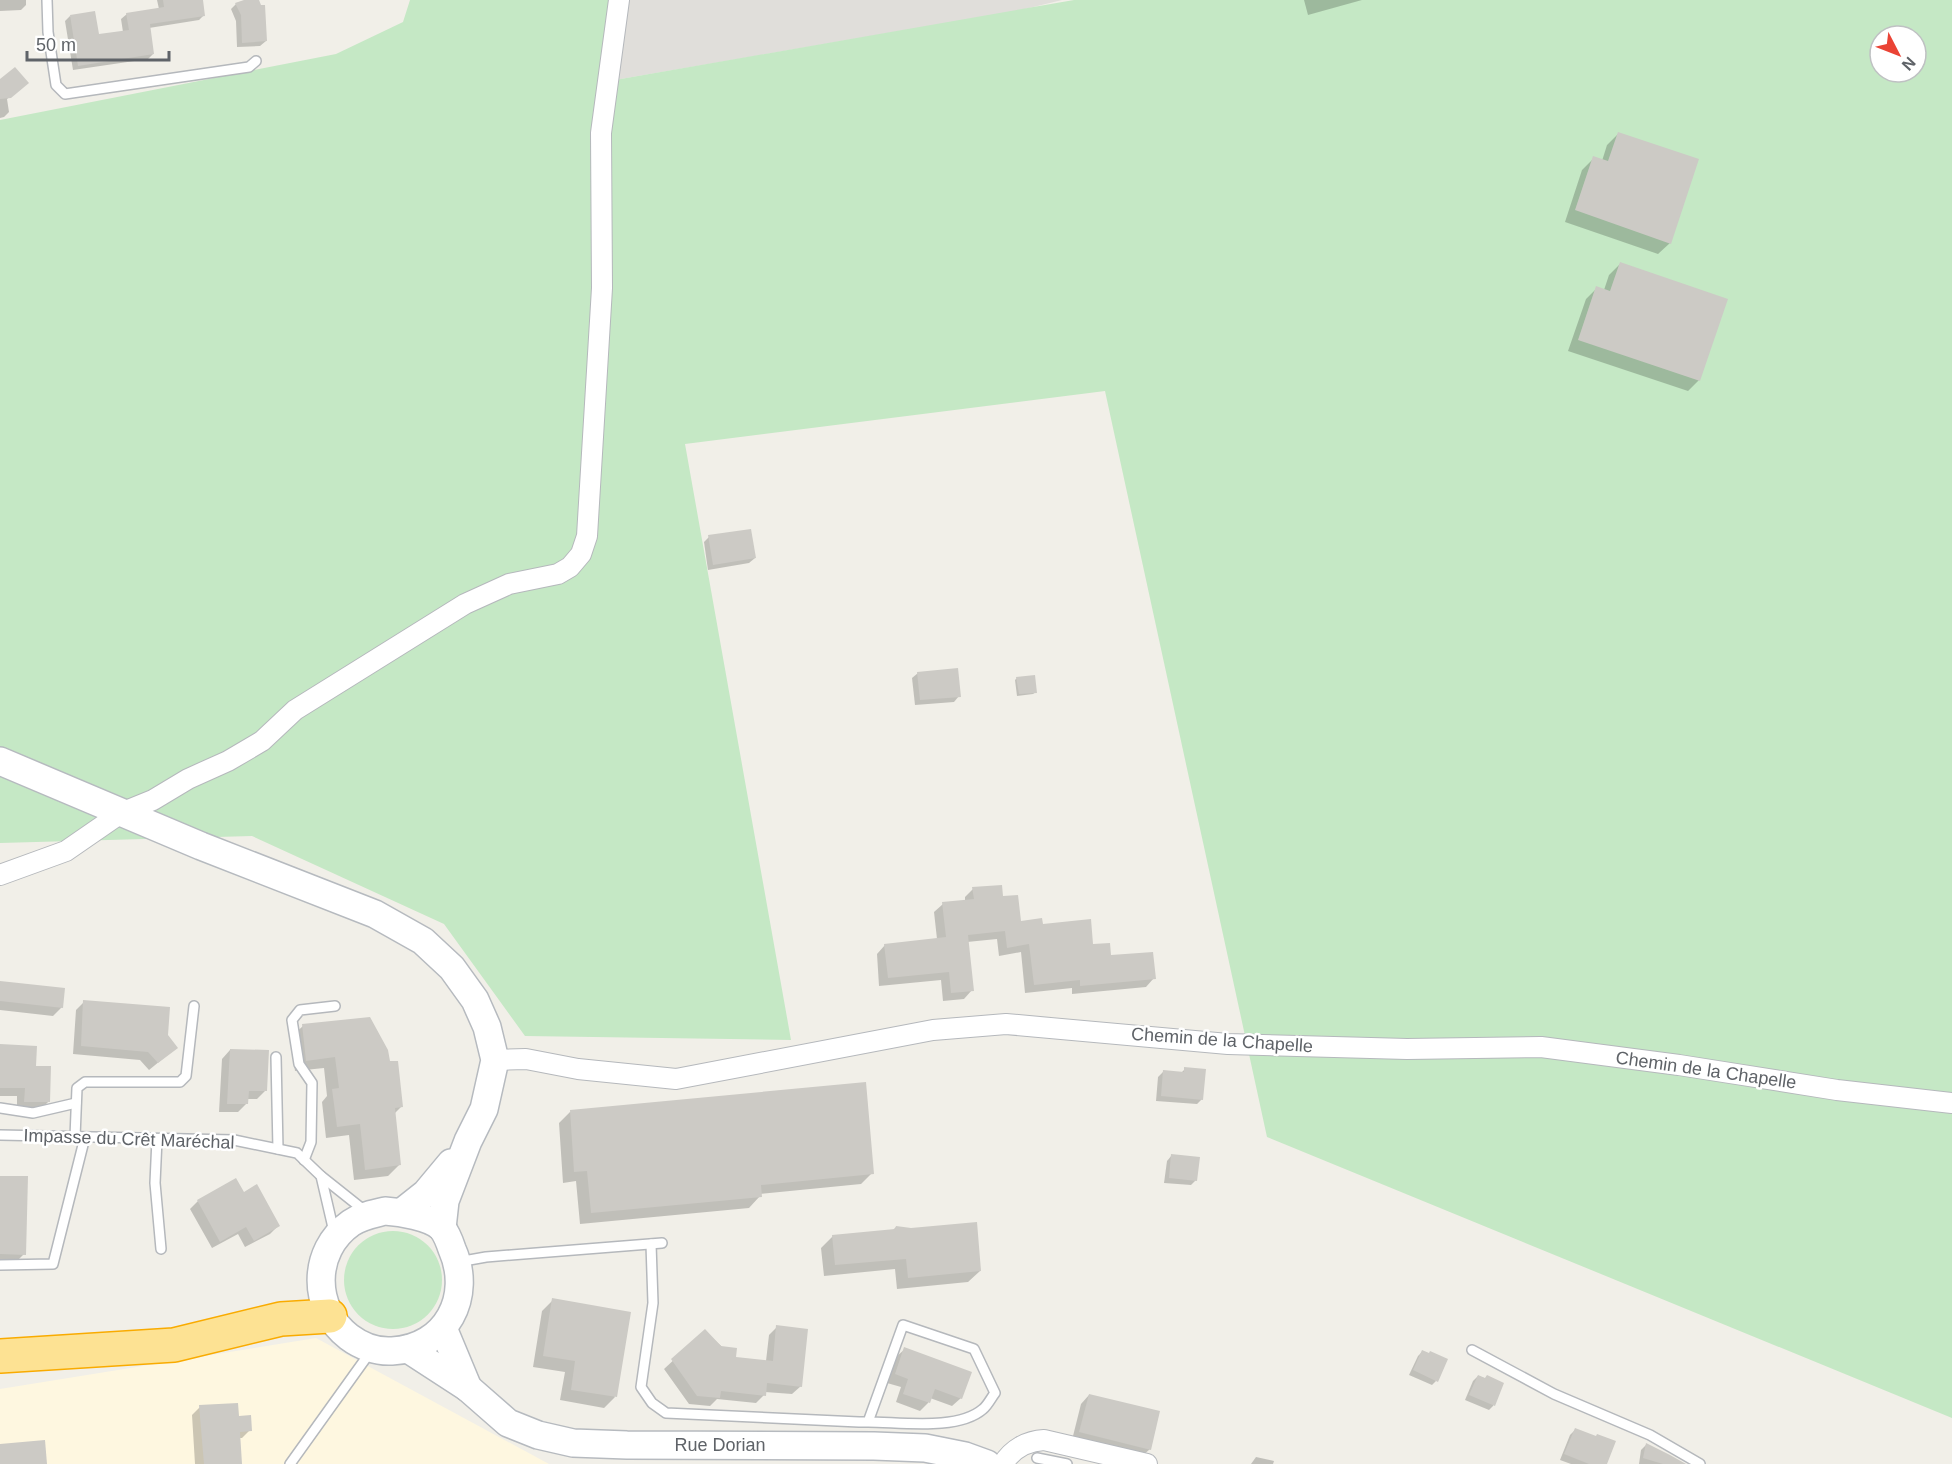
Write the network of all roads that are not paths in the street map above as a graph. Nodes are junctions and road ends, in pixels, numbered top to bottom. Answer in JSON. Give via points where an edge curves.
{"nodes":[{"id":1,"x":47,"y":0,"type":"edge"},
{"id":2,"x":619,"y":0,"type":"edge"},
{"id":3,"x":256,"y":62,"type":"dead end"},
{"id":4,"x":0,"y":761,"type":"edge"},
{"id":5,"x":121,"y":813,"type":"junction"},
{"id":6,"x":0,"y":875,"type":"edge"},
{"id":7,"x":194,"y":1006,"type":"dead end"},
{"id":8,"x":335,"y":1006,"type":"dead end"},
{"id":9,"x":276,"y":1058,"type":"dead end"},
{"id":10,"x":495,"y":1060,"type":"junction"},
{"id":11,"x":1952,"y":1102,"type":"edge"},
{"id":12,"x":76,"y":1103,"type":"junction"},
{"id":13,"x":0,"y":1108,"type":"edge"},
{"id":14,"x":0,"y":1135,"type":"edge"},
{"id":15,"x":75,"y":1137,"type":"junction"},
{"id":16,"x":85,"y":1137,"type":"junction"},
{"id":17,"x":157,"y":1138,"type":"junction"},
{"id":18,"x":468,"y":1141,"type":"junction"},
{"id":19,"x":278,"y":1149,"type":"junction"},
{"id":20,"x":304,"y":1160,"type":"junction"},
{"id":21,"x":321,"y":1176,"type":"junction"},
{"id":22,"x":402,"y":1212,"type":"junction"},
{"id":23,"x":369,"y":1214,"type":"junction"},
{"id":24,"x":441,"y":1228,"type":"junction"},
{"id":25,"x":336,"y":1238,"type":"junction"},
{"id":26,"x":662,"y":1243,"type":"dead end"},
{"id":27,"x":651,"y":1244,"type":"junction"},
{"id":28,"x":161,"y":1249,"type":"dead end"},
{"id":29,"x":458,"y":1262,"type":"junction"},
{"id":30,"x":0,"y":1265,"type":"edge"},
{"id":31,"x":330,"y":1316,"type":"junction"},
{"id":32,"x":443,"y":1328,"type":"junction"},
{"id":33,"x":372,"y":1349,"type":"junction"},
{"id":34,"x":408,"y":1349,"type":"junction"},
{"id":35,"x":1472,"y":1350,"type":"dead end"},
{"id":36,"x":0,"y":1356,"type":"edge"},
{"id":37,"x":468,"y":1388,"type":"junction"},
{"id":38,"x":868,"y":1422,"type":"junction"},
{"id":39,"x":1037,"y":1458,"type":"dead end"},
{"id":40,"x":1118,"y":1461,"type":"edge"},
{"id":41,"x":290,"y":1464,"type":"edge"},
{"id":42,"x":987,"y":1464,"type":"edge"},
{"id":43,"x":1003,"y":1464,"type":"edge"},
{"id":44,"x":1068,"y":1464,"type":"edge"},
{"id":45,"x":1147,"y":1464,"type":"edge"},
{"id":46,"x":1700,"y":1464,"type":"edge"}],
"edges":[{"from":1,"to":3,"type":"lane","via":[[56,85],[65,94],[249,67]]},
{"from":2,"to":5,"type":"street","via":[[601,133],[601,299],[587,536],[581,554],[558,574],[510,584],[465,604],[295,710],[262,741]]},
{"from":4,"to":5,"type":"main road"},
{"from":5,"to":6,"type":"street","via":[[66,851]]},
{"from":5,"to":10,"type":"main road","via":[[375,914],[423,941],[452,968],[475,1000]]},
{"from":7,"to":12,"type":"lane","via":[[186,1076],[180,1082],[85,1082],[77,1088]]},
{"from":8,"to":20,"type":"lane","via":[[300,1010],[292,1020],[299,1064],[312,1083],[311,1142]]},
{"from":9,"to":19,"type":"lane"},
{"from":10,"to":11,"type":"street","name":"Chemin de la Chapelle","via":[[526,1059],[578,1069],[676,1079],[933,1030],[1006,1024],[1228,1044],[1407,1049],[1541,1047],[1837,1090]]},
{"from":10,"to":18,"type":"main road","via":[[484,1109]]},
{"from":12,"to":13,"type":"lane","via":[[33,1113]]},
{"from":12,"to":15,"type":"lane"},
{"from":14,"to":15,"type":"lane","name":"Impasse du Crêt Maréchal"},
{"from":15,"to":16,"type":"lane","name":"Impasse du Crêt Maréchal"},
{"from":16,"to":17,"type":"lane","name":"Impasse du Crêt Maréchal"},
{"from":16,"to":30,"type":"lane","via":[[53,1264]]},
{"from":17,"to":19,"type":"lane","name":"Impasse du Crêt Maréchal","via":[[234,1140]]},
{"from":17,"to":28,"type":"lane","via":[[155,1183]]},
{"from":18,"to":22,"type":"main road","via":[[426,1194]]},
{"from":18,"to":24,"type":"main road","via":[[445,1201]]},
{"from":19,"to":20,"type":"lane","name":"Impasse du Crêt Maréchal","via":[[297,1153]]},
{"from":20,"to":21,"type":"lane","name":"Impasse du Crêt Maréchal"},
{"from":21,"to":23,"type":"lane","name":"Impasse du Crêt Maréchal"},
{"from":21,"to":25,"type":"lane"},
{"from":22,"to":23,"type":"main road"},
{"from":22,"to":24,"type":"main road"},
{"from":23,"to":25,"type":"main road"},
{"from":24,"to":29,"type":"main road"},
{"from":25,"to":31,"type":"main road","via":[[321,1271],[324,1302]]},
{"from":26,"to":27,"type":"lane"},
{"from":27,"to":29,"type":"lane"},
{"from":27,"to":38,"type":"lane","via":[[653,1303],[641,1387],[651,1403],[666,1413]]},
{"from":29,"to":32,"type":"main road","via":[[461,1276],[457,1304]]},
{"from":31,"to":33,"type":"main road","via":[[341,1331]]},
{"from":31,"to":36,"type":"highway","via":[[281,1319],[174,1345]]},
{"from":32,"to":34,"type":"main road"},
{"from":32,"to":37,"type":"main road","name":"Rue Dorian"},
{"from":33,"to":34,"type":"main road"},
{"from":33,"to":41,"type":"lane"},
{"from":34,"to":37,"type":"main road","name":"Rue Dorian"},
{"from":35,"to":46,"type":"lane"},
{"from":37,"to":42,"type":"main road","name":"Rue Dorian","via":[[508,1423],[573,1443],[874,1446],[925,1449]]},
{"from":38,"to":38,"type":"lane","via":[[949,1423],[983,1409],[995,1393],[974,1349],[903,1325]]},
{"from":39,"to":44,"type":"lane"},
{"from":40,"to":43,"type":"street","via":[[1044,1440],[1018,1448]]},
{"from":40,"to":45,"type":"street"}]}
